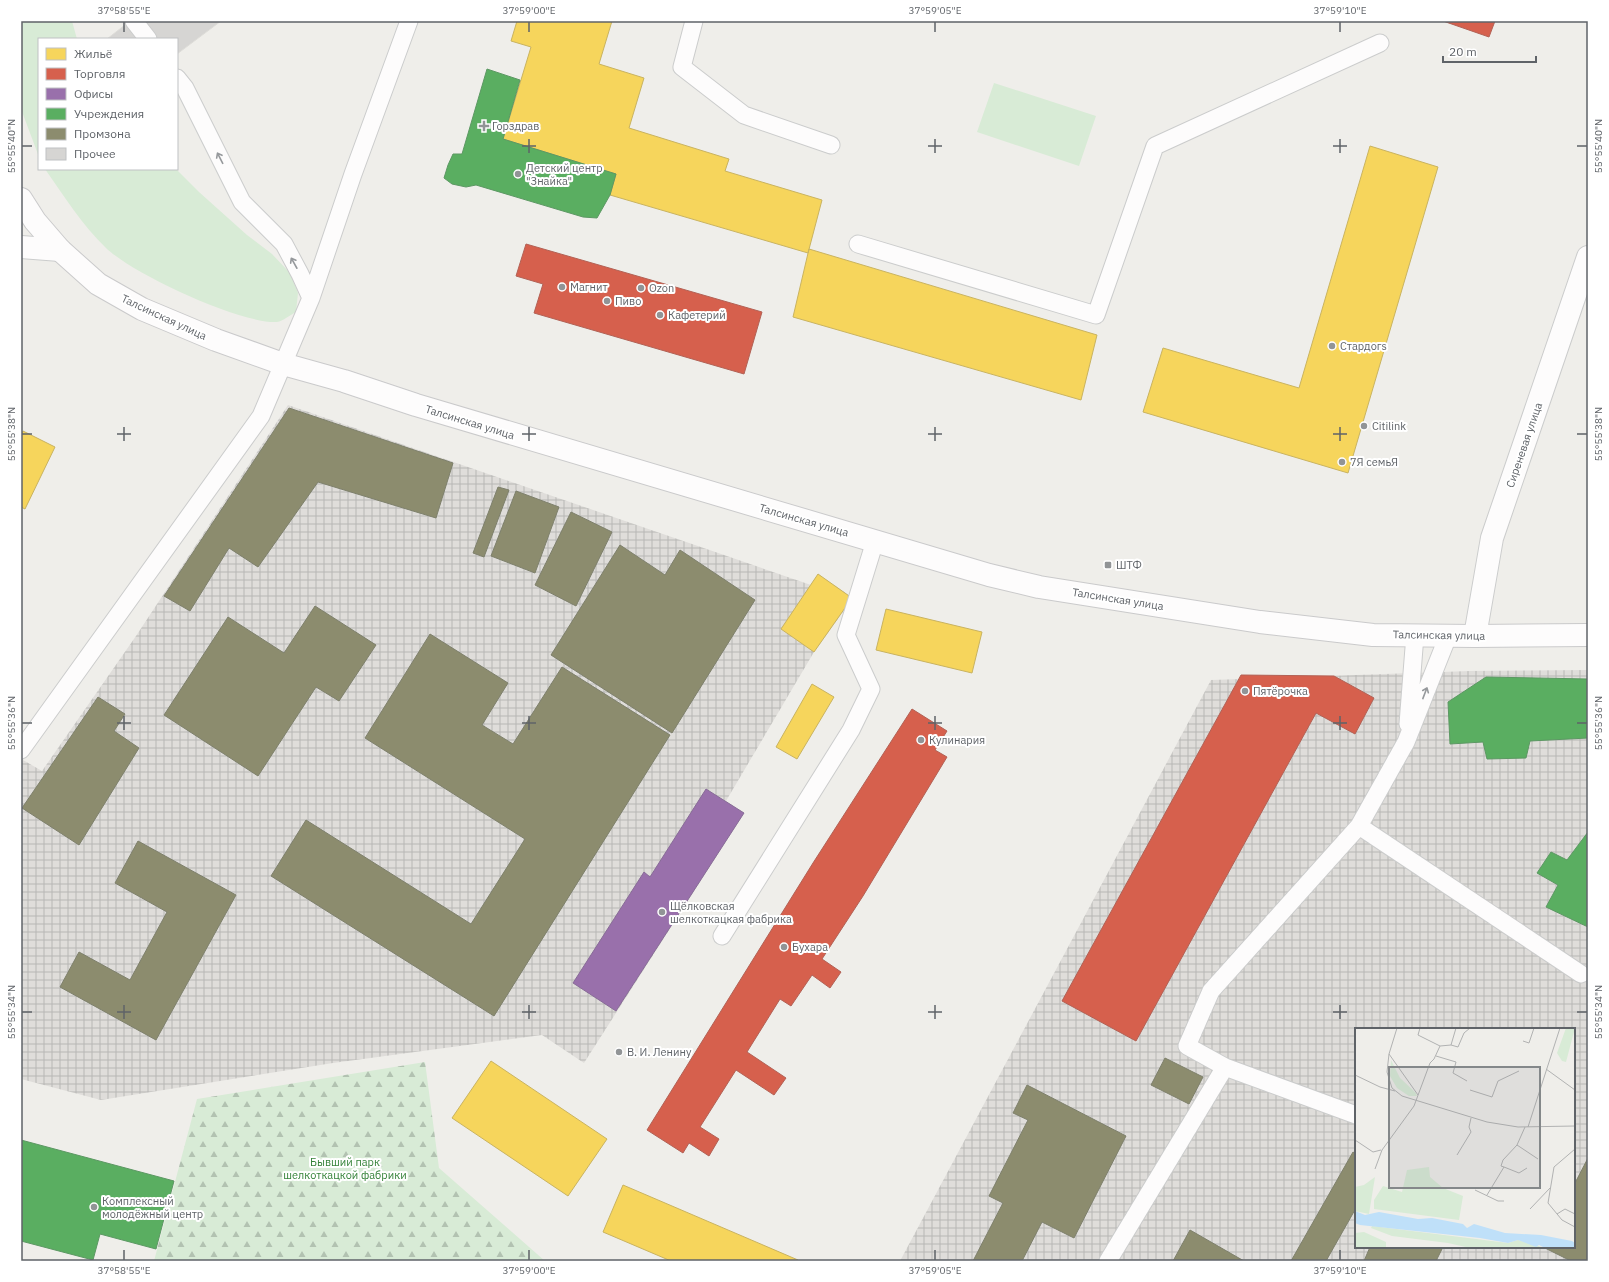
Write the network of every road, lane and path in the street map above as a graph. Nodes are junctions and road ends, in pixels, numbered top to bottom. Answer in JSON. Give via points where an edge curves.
{"nodes":[{"id":1,"x":134,"y":21,"type":"edge"},
{"id":2,"x":409,"y":21,"type":"edge"},
{"id":3,"x":694,"y":21,"type":"edge"},
{"id":4,"x":147,"y":38,"type":"edge"},
{"id":5,"x":1380,"y":43,"type":"dead end"},
{"id":6,"x":178,"y":79,"type":"edge"},
{"id":7,"x":831,"y":146,"type":"dead end"},
{"id":8,"x":21,"y":199,"type":"edge"},
{"id":9,"x":858,"y":244,"type":"dead end"},
{"id":10,"x":21,"y":247,"type":"edge"},
{"id":11,"x":60,"y":250,"type":"junction"},
{"id":12,"x":1588,"y":257,"type":"edge"},
{"id":13,"x":311,"y":298,"type":"junction"},
{"id":14,"x":283,"y":364,"type":"junction"},
{"id":15,"x":875,"y":541,"type":"junction"},
{"id":16,"x":1588,"y":634,"type":"edge"},
{"id":17,"x":1415,"y":635,"type":"junction"},
{"id":18,"x":1448,"y":636,"type":"junction"},
{"id":19,"x":1475,"y":636,"type":"junction"},
{"id":20,"x":1406,"y":742,"type":"junction"},
{"id":21,"x":21,"y":750,"type":"edge"},
{"id":22,"x":1359,"y":826,"type":"junction"},
{"id":23,"x":722,"y":936,"type":"dead end"},
{"id":24,"x":1581,"y":974,"type":"dead end"},
{"id":25,"x":1225,"y":1067,"type":"junction"},
{"id":26,"x":1355,"y":1115,"type":"edge"},
{"id":27,"x":1108,"y":1261,"type":"edge"}],
"edges":[{"from":1,"to":4,"type":"lane"},
{"from":2,"to":13,"type":"lane"},
{"from":3,"to":7,"type":"lane","via":[[682,68],[744,115]]},
{"from":5,"to":9,"type":"lane","via":[[1155,146],[1096,315]]},
{"from":13,"to":6,"type":"lane","one_way":true,"via":[[284,244],[242,202],[185,88]]},
{"from":8,"to":11,"type":"main road","name":"Талсинская улица","via":[[34,221]]},
{"from":10,"to":11,"type":"main road"},
{"from":11,"to":14,"type":"main road","name":"Талсинская улица","via":[[98,284],[142,309]]},
{"from":12,"to":19,"type":"main road","name":"Сиреневая улица","via":[[1492,538]]},
{"from":13,"to":14,"type":"lane"},
{"from":14,"to":15,"type":"main road","name":"Талсинская улица","via":[[344,381],[416,406]]},
{"from":14,"to":21,"type":"lane","via":[[261,416]]},
{"from":15,"to":17,"type":"main road","name":"Талсинская улица","via":[[1039,587],[1260,622],[1373,635]]},
{"from":15,"to":23,"type":"lane","via":[[846,635],[871,689],[851,730]]},
{"from":16,"to":19,"type":"main road","name":"Талсинская улица"},
{"from":17,"to":18,"type":"main road","name":"Талсинская улица"},
{"from":17,"to":20,"type":"lane"},
{"from":18,"to":19,"type":"main road","name":"Талсинская улица"},
{"from":20,"to":18,"type":"lane","one_way":true},
{"from":20,"to":22,"type":"lane"},
{"from":22,"to":24,"type":"lane"},
{"from":22,"to":25,"type":"lane","via":[[1211,992],[1187,1046]]},
{"from":25,"to":26,"type":"lane"},
{"from":25,"to":27,"type":"lane"}]}
